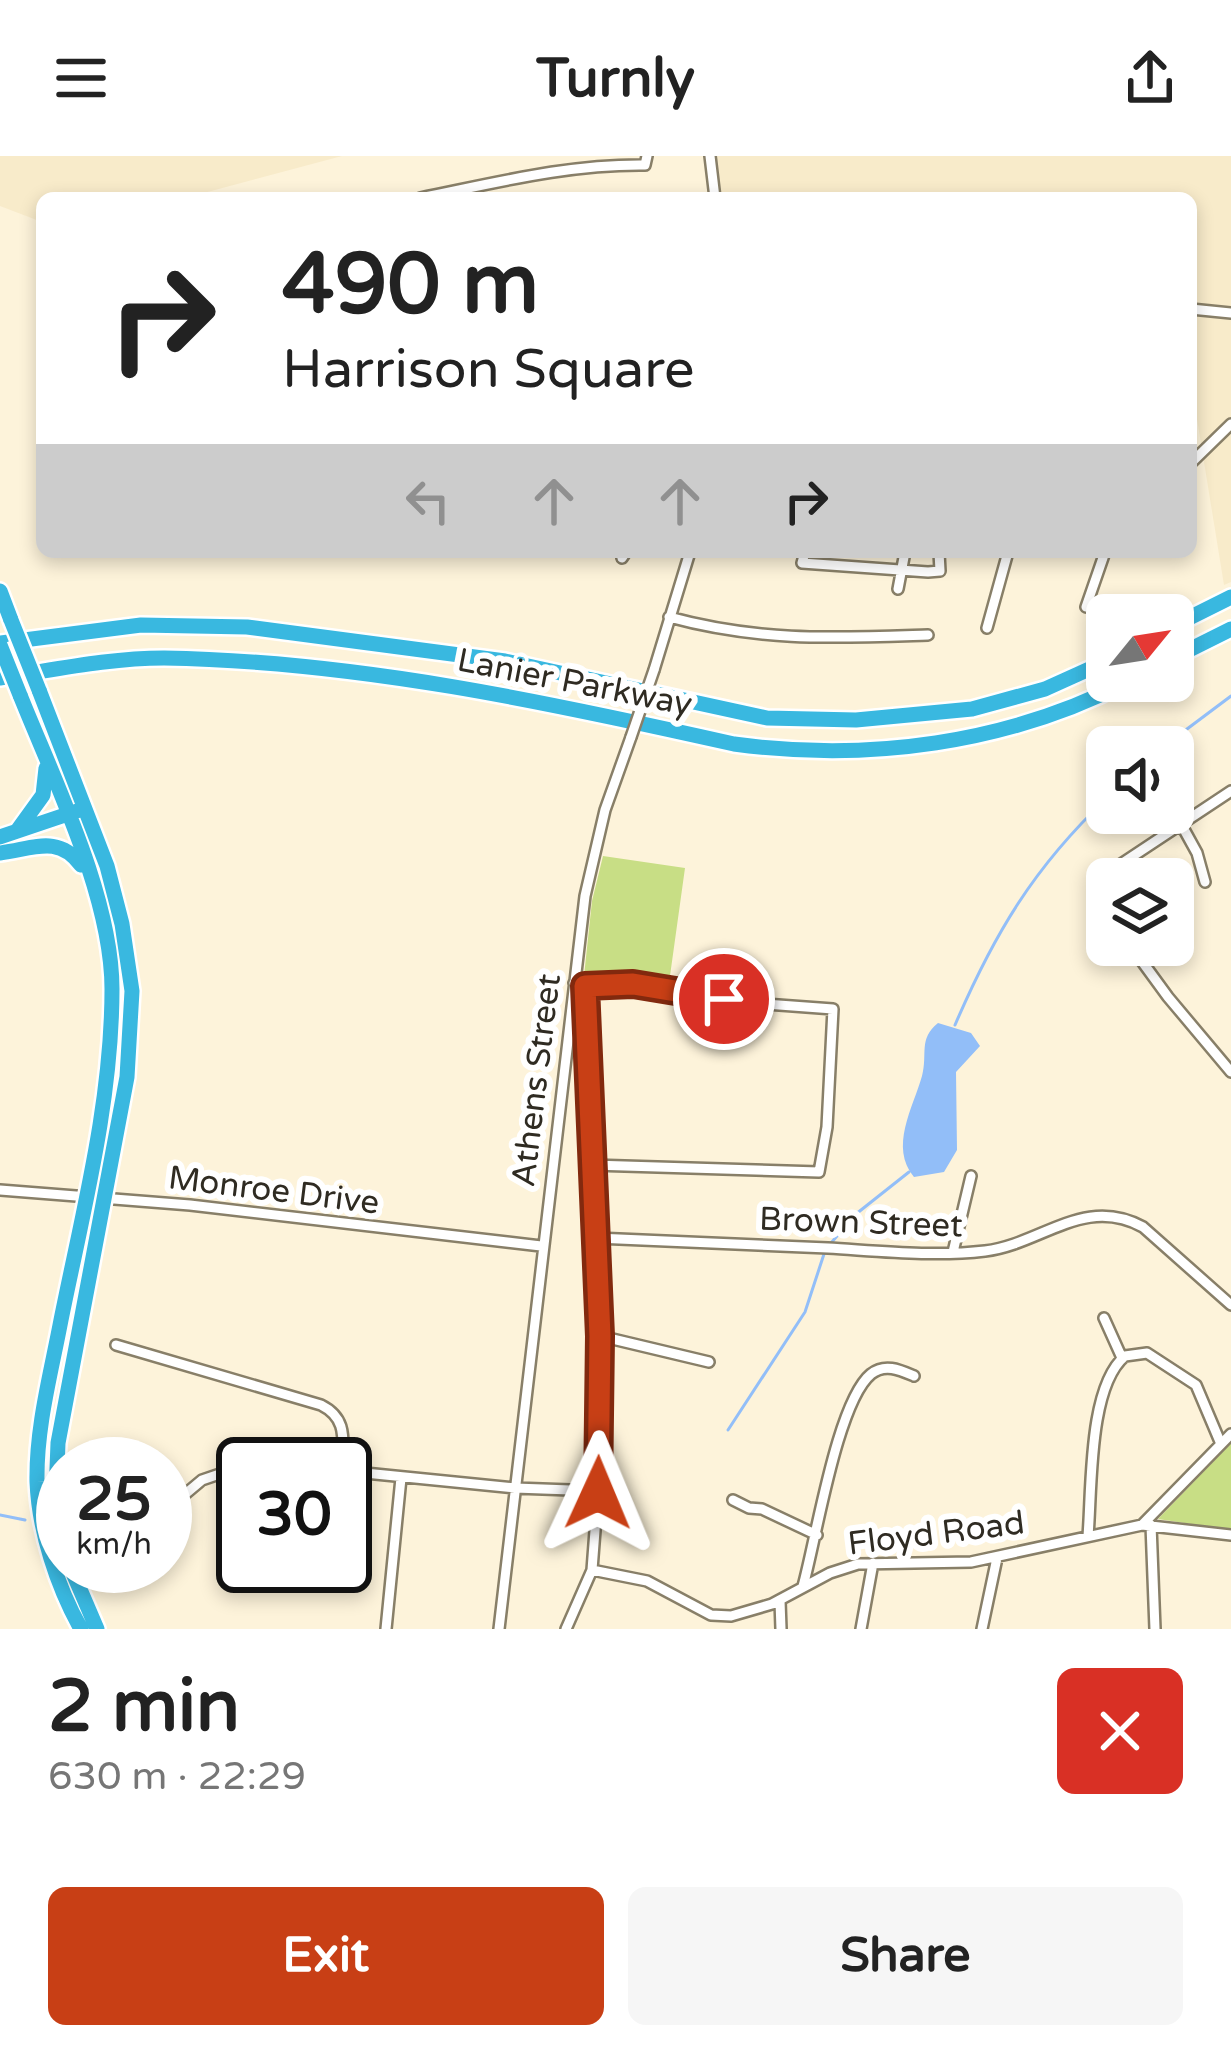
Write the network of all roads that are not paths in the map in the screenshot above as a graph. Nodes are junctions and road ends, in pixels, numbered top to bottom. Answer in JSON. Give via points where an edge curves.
{"nodes":[{"id":1,"x":647,"y":156,"type":"edge"},
{"id":2,"x":710,"y":156,"type":"edge"},
{"id":3,"x":450,"y":192,"type":"edge"},
{"id":4,"x":714,"y":192,"type":"edge"},
{"id":5,"x":1197,"y":309,"type":"edge"},
{"id":6,"x":1231,"y":313,"type":"edge"},
{"id":7,"x":1231,"y":424,"type":"edge"},
{"id":8,"x":1197,"y":457,"type":"edge"},
{"id":9,"x":688,"y":558,"type":"edge"},
{"id":10,"x":804,"y":558,"type":"edge"},
{"id":11,"x":904,"y":558,"type":"edge"},
{"id":12,"x":939,"y":558,"type":"edge"},
{"id":13,"x":1006,"y":558,"type":"edge"},
{"id":14,"x":1103,"y":558,"type":"edge"},
{"id":15,"x":901,"y":572,"type":"junction"},
{"id":16,"x":898,"y":589,"type":"dead end"},
{"id":17,"x":0,"y":591,"type":"edge"},
{"id":18,"x":1090,"y":594,"type":"edge"},
{"id":19,"x":1231,"y":597,"type":"edge"},
{"id":20,"x":1194,"y":616,"type":"edge"},
{"id":21,"x":669,"y":617,"type":"junction"},
{"id":22,"x":986,"y":628,"type":"dead end"},
{"id":23,"x":1231,"y":628,"type":"edge"},
{"id":24,"x":928,"y":635,"type":"dead end"},
{"id":25,"x":0,"y":644,"type":"edge"},
{"id":26,"x":1194,"y":647,"type":"edge"},
{"id":27,"x":1086,"y":670,"type":"edge"},
{"id":28,"x":0,"y":678,"type":"edge"},
{"id":29,"x":1086,"y":699,"type":"edge"},
{"id":30,"x":46,"y":759,"type":"junction"},
{"id":31,"x":1231,"y":791,"type":"edge"},
{"id":32,"x":87,"y":814,"type":"junction"},
{"id":33,"x":1194,"y":815,"type":"edge"},
{"id":34,"x":69,"y":821,"type":"junction"},
{"id":35,"x":1166,"y":834,"type":"edge"},
{"id":36,"x":1187,"y":834,"type":"edge"},
{"id":37,"x":12,"y":840,"type":"edge"},
{"id":38,"x":0,"y":854,"type":"edge"},
{"id":39,"x":1130,"y":858,"type":"edge"},
{"id":40,"x":1204,"y":882,"type":"dead end"},
{"id":41,"x":92,"y":883,"type":"junction"},
{"id":42,"x":1145,"y":966,"type":"edge"},
{"id":43,"x":579,"y":984,"type":"junction"},
{"id":44,"x":1231,"y":1072,"type":"edge"},
{"id":45,"x":592,"y":1165,"type":"junction"},
{"id":46,"x":971,"y":1177,"type":"dead end"},
{"id":47,"x":0,"y":1190,"type":"edge"},
{"id":48,"x":86,"y":1196,"type":"junction"},
{"id":49,"x":106,"y":1198,"type":"junction"},
{"id":50,"x":596,"y":1238,"type":"junction"},
{"id":51,"x":542,"y":1246,"type":"junction"},
{"id":52,"x":953,"y":1252,"type":"junction"},
{"id":53,"x":1231,"y":1305,"type":"edge"},
{"id":54,"x":1104,"y":1318,"type":"dead end"},
{"id":55,"x":600,"y":1336,"type":"junction"},
{"id":56,"x":116,"y":1346,"type":"dead end"},
{"id":57,"x":1121,"y":1358,"type":"junction"},
{"id":58,"x":709,"y":1362,"type":"dead end"},
{"id":59,"x":914,"y":1376,"type":"dead end"},
{"id":60,"x":1231,"y":1434,"type":"edge"},
{"id":61,"x":61,"y":1437,"type":"edge"},
{"id":62,"x":344,"y":1437,"type":"edge"},
{"id":63,"x":1221,"y":1444,"type":"junction"},
{"id":64,"x":372,"y":1473,"type":"edge"},
{"id":65,"x":400,"y":1478,"type":"junction"},
{"id":66,"x":515,"y":1488,"type":"junction"},
{"id":67,"x":598,"y":1491,"type":"junction"},
{"id":68,"x":733,"y":1500,"type":"dead end"},
{"id":69,"x":1147,"y":1525,"type":"junction"},
{"id":70,"x":818,"y":1535,"type":"junction"},
{"id":71,"x":1231,"y":1535,"type":"edge"},
{"id":72,"x":1088,"y":1536,"type":"junction"},
{"id":73,"x":997,"y":1558,"type":"junction"},
{"id":74,"x":873,"y":1563,"type":"junction"},
{"id":75,"x":592,"y":1570,"type":"junction"},
{"id":76,"x":803,"y":1586,"type":"junction"},
{"id":77,"x":82,"y":1593,"type":"edge"},
{"id":78,"x":780,"y":1601,"type":"junction"},
{"id":79,"x":81,"y":1629,"type":"edge"},
{"id":80,"x":97,"y":1629,"type":"edge"},
{"id":81,"x":386,"y":1629,"type":"edge"},
{"id":82,"x":499,"y":1629,"type":"edge"},
{"id":83,"x":566,"y":1629,"type":"edge"},
{"id":84,"x":782,"y":1629,"type":"edge"},
{"id":85,"x":861,"y":1629,"type":"edge"},
{"id":86,"x":982,"y":1629,"type":"edge"},
{"id":87,"x":1155,"y":1629,"type":"edge"}],
"edges":[{"from":1,"to":3,"type":"street","via":[[645,165],[556,171]]},
{"from":2,"to":4,"type":"street"},
{"from":5,"to":6,"type":"street"},
{"from":7,"to":8,"type":"street"},
{"from":9,"to":21,"type":"street","name":"Athens Street"},
{"from":10,"to":15,"type":"street"},
{"from":11,"to":15,"type":"street"},
{"from":12,"to":15,"type":"street","via":[[940,571]]},
{"from":13,"to":22,"type":"street"},
{"from":14,"to":18,"type":"street"},
{"from":15,"to":16,"type":"street"},
{"from":17,"to":32,"type":"highway","bridge":true},
{"from":19,"to":20,"type":"highway"},
{"from":21,"to":24,"type":"street","via":[[774,638]]},
{"from":21,"to":43,"type":"street","name":"Athens Street","bridge":true,"via":[[594,852]]},
{"from":23,"to":26,"type":"highway"},
{"from":25,"to":27,"type":"highway","name":"Lanier Parkway","via":[[141,626],[247,627],[505,661],[789,719],[972,709]]},
{"from":25,"to":30,"type":"highway","bridge":true},
{"from":28,"to":29,"type":"highway","name":"Lanier Parkway","via":[[163,658],[317,669],[787,751],[872,751],[969,737]]},
{"from":30,"to":34,"type":"highway"},
{"from":30,"to":37,"type":"highway","via":[[43,795]]},
{"from":31,"to":33,"type":"street"},
{"from":32,"to":34,"type":"highway"},
{"from":32,"to":49,"type":"highway","via":[[114,891],[132,991],[130,1060]]},
{"from":34,"to":37,"type":"highway"},
{"from":34,"to":41,"type":"highway"},
{"from":35,"to":39,"type":"street"},
{"from":36,"to":40,"type":"street"},
{"from":37,"to":38,"type":"highway"},
{"from":37,"to":41,"type":"highway","via":[[59,846]]},
{"from":41,"to":48,"type":"highway","via":[[112,987],[103,1108]]},
{"from":42,"to":44,"type":"street"},
{"from":43,"to":45,"type":"street"},
{"from":43,"to":45,"type":"street","via":[[833,1009],[819,1172]]},
{"from":43,"to":51,"type":"street","name":"Athens Street"},
{"from":45,"to":50,"type":"street"},
{"from":46,"to":52,"type":"street"},
{"from":47,"to":48,"type":"street","name":"Monroe Drive"},
{"from":48,"to":49,"type":"street","name":"Monroe Drive"},
{"from":48,"to":79,"type":"highway","via":[[47,1385],[37,1482],[50,1552]]},
{"from":49,"to":51,"type":"street","name":"Monroe Drive"},
{"from":49,"to":61,"type":"highway"},
{"from":50,"to":52,"type":"street","name":"Brown Street"},
{"from":50,"to":55,"type":"street"},
{"from":51,"to":66,"type":"street","name":"Athens Street"},
{"from":52,"to":53,"type":"street","name":"Brown Street","via":[[1006,1247],[1073,1219],[1117,1217],[1143,1227]]},
{"from":54,"to":57,"type":"street"},
{"from":55,"to":58,"type":"street"},
{"from":55,"to":67,"type":"street"},
{"from":56,"to":62,"type":"street","via":[[321,1405],[334,1411]]},
{"from":57,"to":63,"type":"street","via":[[1147,1353],[1186,1376],[1203,1395]]},
{"from":57,"to":72,"type":"street","via":[[1102,1397]]},
{"from":59,"to":70,"type":"street","via":[[894,1368],[868,1375],[833,1457]]},
{"from":60,"to":63,"type":"street"},
{"from":63,"to":69,"type":"street"},
{"from":64,"to":65,"type":"street"},
{"from":65,"to":66,"type":"street"},
{"from":65,"to":81,"type":"street"},
{"from":66,"to":67,"type":"street"},
{"from":66,"to":82,"type":"street","name":"Athens Street"},
{"from":67,"to":75,"type":"street"},
{"from":68,"to":70,"type":"street"},
{"from":69,"to":71,"type":"street","name":"Floyd Road"},
{"from":69,"to":72,"type":"street","name":"Floyd Road"},
{"from":69,"to":87,"type":"street"},
{"from":70,"to":76,"type":"street"},
{"from":72,"to":73,"type":"street","name":"Floyd Road"},
{"from":73,"to":74,"type":"street","name":"Floyd Road"},
{"from":73,"to":86,"type":"street"},
{"from":74,"to":76,"type":"street","name":"Floyd Road"},
{"from":74,"to":85,"type":"street"},
{"from":75,"to":78,"type":"street","name":"Floyd Road","via":[[647,1581],[711,1615]]},
{"from":75,"to":83,"type":"street"},
{"from":76,"to":78,"type":"street","name":"Floyd Road"},
{"from":77,"to":80,"type":"highway"},
{"from":78,"to":84,"type":"street"}]}
